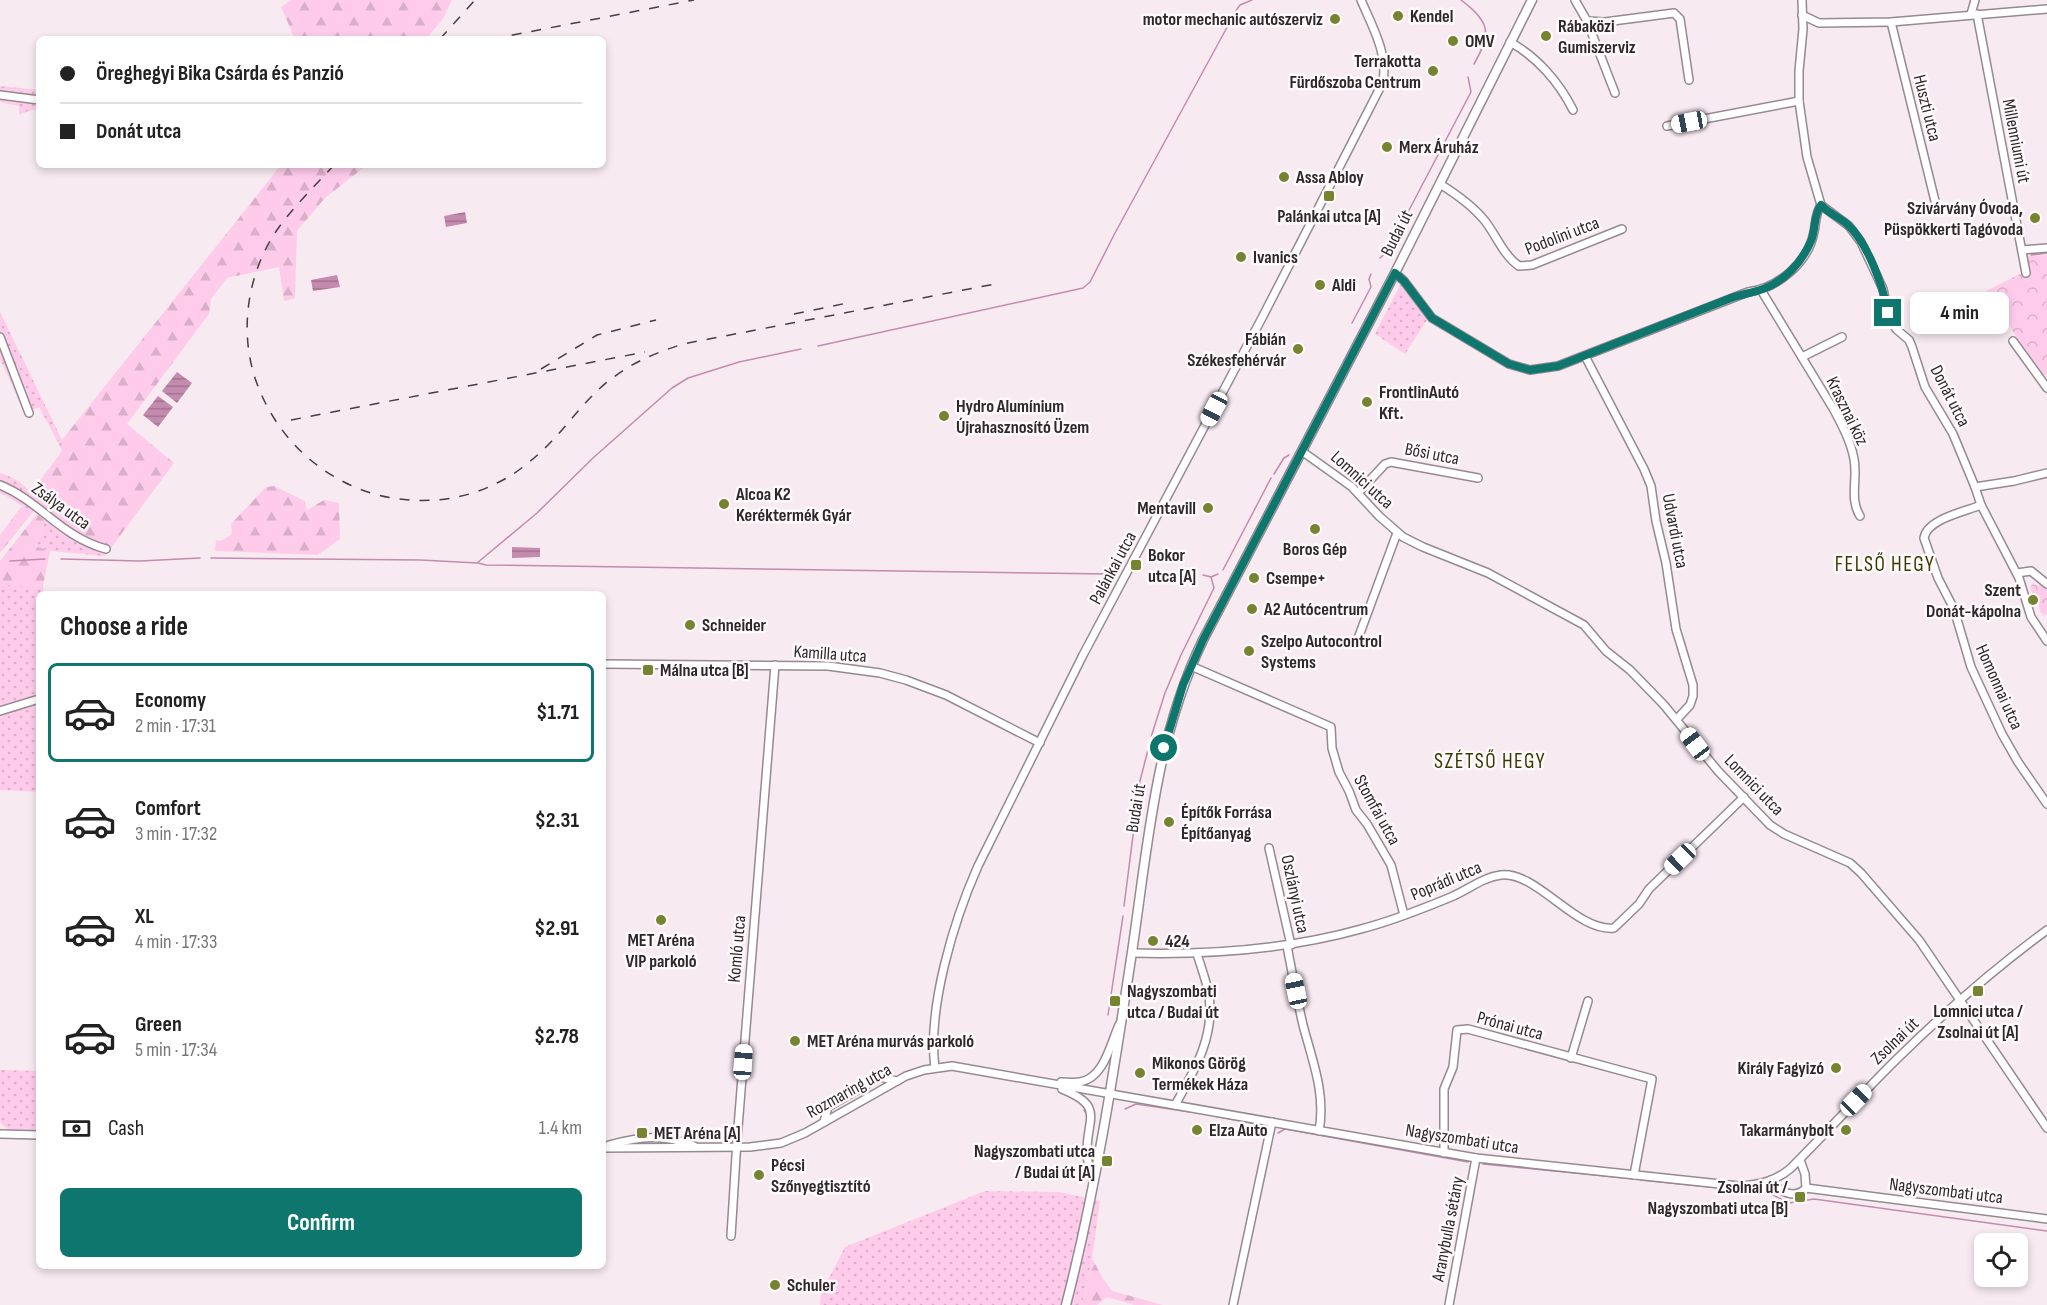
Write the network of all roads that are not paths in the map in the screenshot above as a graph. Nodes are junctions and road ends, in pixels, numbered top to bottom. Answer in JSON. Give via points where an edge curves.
{"nodes":[{"id":1,"x":1361,"y":0,"type":"edge"},
{"id":2,"x":1532,"y":0,"type":"edge"},
{"id":3,"x":1575,"y":0,"type":"edge"},
{"id":4,"x":1802,"y":0,"type":"edge"},
{"id":5,"x":1975,"y":0,"type":"edge"},
{"id":6,"x":2047,"y":9,"type":"edge"},
{"id":7,"x":1974,"y":14,"type":"junction"},
{"id":8,"x":1802,"y":15,"type":"junction"},
{"id":9,"x":1587,"y":21,"type":"junction"},
{"id":10,"x":1891,"y":22,"type":"junction"},
{"id":11,"x":1819,"y":23,"type":"junction"},
{"id":12,"x":1803,"y":29,"type":"junction"},
{"id":13,"x":1510,"y":42,"type":"junction"},
{"id":14,"x":1689,"y":80,"type":"dead end"},
{"id":15,"x":1615,"y":93,"type":"dead end"},
{"id":16,"x":0,"y":95,"type":"edge"},
{"id":17,"x":36,"y":100,"type":"edge"},
{"id":18,"x":1799,"y":101,"type":"junction"},
{"id":19,"x":1573,"y":110,"type":"dead end"},
{"id":20,"x":1667,"y":126,"type":"dead end"},
{"id":21,"x":1440,"y":184,"type":"junction"},
{"id":22,"x":1935,"y":201,"type":"dead end"},
{"id":23,"x":1821,"y":205,"type":"junction"},
{"id":24,"x":1622,"y":229,"type":"dead end"},
{"id":25,"x":2047,"y":248,"type":"edge"},
{"id":26,"x":2022,"y":250,"type":"junction"},
{"id":27,"x":1395,"y":273,"type":"junction"},
{"id":28,"x":2026,"y":273,"type":"dead end"},
{"id":29,"x":1761,"y":290,"type":"junction"},
{"id":30,"x":0,"y":336,"type":"edge"},
{"id":31,"x":1842,"y":337,"type":"dead end"},
{"id":32,"x":2013,"y":341,"type":"dead end"},
{"id":33,"x":1585,"y":356,"type":"junction"},
{"id":34,"x":1802,"y":357,"type":"junction"},
{"id":35,"x":2044,"y":378,"type":"edge"},
{"id":36,"x":2047,"y":387,"type":"edge"},
{"id":37,"x":29,"y":413,"type":"dead end"},
{"id":38,"x":1303,"y":452,"type":"junction"},
{"id":39,"x":2047,"y":473,"type":"edge"},
{"id":40,"x":1478,"y":478,"type":"dead end"},
{"id":41,"x":0,"y":485,"type":"edge"},
{"id":42,"x":1975,"y":487,"type":"junction"},
{"id":43,"x":1358,"y":493,"type":"junction"},
{"id":44,"x":1981,"y":505,"type":"junction"},
{"id":45,"x":1860,"y":516,"type":"dead end"},
{"id":46,"x":1397,"y":533,"type":"junction"},
{"id":47,"x":106,"y":549,"type":"dead end"},
{"id":48,"x":2017,"y":573,"type":"junction"},
{"id":49,"x":2047,"y":584,"type":"edge"},
{"id":50,"x":2047,"y":641,"type":"edge"},
{"id":51,"x":1356,"y":644,"type":"dead end"},
{"id":52,"x":606,"y":664,"type":"edge"},
{"id":53,"x":775,"y":665,"type":"junction"},
{"id":54,"x":1191,"y":666,"type":"junction"},
{"id":55,"x":36,"y":700,"type":"edge"},
{"id":56,"x":0,"y":711,"type":"edge"},
{"id":57,"x":1677,"y":719,"type":"junction"},
{"id":58,"x":1040,"y":743,"type":"junction"},
{"id":59,"x":1744,"y":797,"type":"junction"},
{"id":60,"x":2047,"y":804,"type":"edge"},
{"id":61,"x":1269,"y":848,"type":"dead end"},
{"id":62,"x":1404,"y":915,"type":"junction"},
{"id":63,"x":2047,"y":930,"type":"edge"},
{"id":64,"x":1289,"y":946,"type":"junction"},
{"id":65,"x":1132,"y":953,"type":"junction"},
{"id":66,"x":1197,"y":954,"type":"junction"},
{"id":67,"x":1960,"y":1000,"type":"junction"},
{"id":68,"x":1588,"y":1001,"type":"dead end"},
{"id":69,"x":1121,"y":1020,"type":"junction"},
{"id":70,"x":1571,"y":1058,"type":"junction"},
{"id":71,"x":935,"y":1068,"type":"junction"},
{"id":72,"x":897,"y":1081,"type":"junction"},
{"id":73,"x":1049,"y":1083,"type":"junction"},
{"id":74,"x":1108,"y":1093,"type":"junction"},
{"id":75,"x":1175,"y":1105,"type":"junction"},
{"id":76,"x":824,"y":1122,"type":"junction"},
{"id":77,"x":1272,"y":1122,"type":"junction"},
{"id":78,"x":2047,"y":1128,"type":"edge"},
{"id":79,"x":1319,"y":1131,"type":"junction"},
{"id":80,"x":0,"y":1134,"type":"edge"},
{"id":81,"x":36,"y":1135,"type":"edge"},
{"id":82,"x":606,"y":1146,"type":"edge"},
{"id":83,"x":736,"y":1148,"type":"junction"},
{"id":84,"x":1444,"y":1153,"type":"junction"},
{"id":85,"x":1476,"y":1158,"type":"junction"},
{"id":86,"x":1800,"y":1160,"type":"junction"},
{"id":87,"x":1634,"y":1175,"type":"junction"},
{"id":88,"x":1772,"y":1180,"type":"junction"},
{"id":89,"x":1094,"y":1185,"type":"junction"},
{"id":90,"x":1806,"y":1188,"type":"junction"},
{"id":91,"x":2047,"y":1219,"type":"edge"},
{"id":92,"x":731,"y":1236,"type":"dead end"},
{"id":93,"x":1066,"y":1305,"type":"edge"},
{"id":94,"x":1233,"y":1305,"type":"edge"},
{"id":95,"x":1449,"y":1305,"type":"edge"}],
"edges":[{"from":1,"to":58,"type":"street","name":"Palánkai utca","via":[[1382,52],[1383,82]]},
{"from":2,"to":13,"type":"main road","name":"Budai út"},
{"from":3,"to":9,"type":"street"},
{"from":4,"to":8,"type":"street"},
{"from":5,"to":7,"type":"street"},
{"from":6,"to":7,"type":"street"},
{"from":7,"to":10,"type":"street"},
{"from":7,"to":26,"type":"street","name":"Millenniumi út"},
{"from":8,"to":11,"type":"street"},
{"from":8,"to":12,"type":"street"},
{"from":9,"to":14,"type":"street","via":[[1674,13],[1680,19]]},
{"from":9,"to":15,"type":"street"},
{"from":10,"to":11,"type":"street"},
{"from":10,"to":22,"type":"street","name":"Huszti utca"},
{"from":11,"to":12,"type":"street"},
{"from":12,"to":18,"type":"street"},
{"from":13,"to":19,"type":"street","via":[[1556,82]]},
{"from":13,"to":21,"type":"main road","name":"Budai út"},
{"from":16,"to":17,"type":"street"},
{"from":18,"to":20,"type":"street"},
{"from":18,"to":23,"type":"street"},
{"from":21,"to":24,"type":"street","name":"Podolini utca","via":[[1483,219],[1520,266],[1543,261]]},
{"from":21,"to":27,"type":"main road","name":"Budai út"},
{"from":23,"to":29,"type":"street","via":[[1802,258],[1786,276]]},
{"from":23,"to":42,"type":"street","name":"Donát utca","via":[[1849,226],[1861,242],[1883,288],[1888,313],[1896,329],[1909,340],[1924,387],[1953,434]]},
{"from":25,"to":26,"type":"street"},
{"from":26,"to":28,"type":"street","name":"Millenniumi út"},
{"from":27,"to":33,"type":"street","via":[[1432,318],[1515,367],[1530,370],[1558,366]]},
{"from":27,"to":38,"type":"main road","name":"Budai út"},
{"from":29,"to":33,"type":"street"},
{"from":29,"to":34,"type":"street","name":"Krasznai köz"},
{"from":30,"to":37,"type":"street"},
{"from":31,"to":34,"type":"street"},
{"from":32,"to":35,"type":"street"},
{"from":33,"to":57,"type":"street","name":"Udvardi utca","via":[[1651,486],[1676,629],[1693,685],[1690,705]]},
{"from":34,"to":45,"type":"street","name":"Krasznai köz","via":[[1834,410],[1854,456],[1854,500]]},
{"from":35,"to":36,"type":"street"},
{"from":38,"to":43,"type":"street","name":"Lomnici utca"},
{"from":38,"to":54,"type":"main road","name":"Budai út"},
{"from":39,"to":42,"type":"street"},
{"from":40,"to":43,"type":"street","name":"Bősi utca","via":[[1391,462]]},
{"from":41,"to":47,"type":"street","name":"Zsálya utca","via":[[77,538]]},
{"from":42,"to":44,"type":"street","name":"Donát utca"},
{"from":43,"to":46,"type":"street","name":"Lomnici utca"},
{"from":44,"to":48,"type":"street","name":"Donát utca"},
{"from":44,"to":60,"type":"street","name":"Homonnai utca","via":[[1932,524],[1924,538],[1954,609],[1971,667],[2002,734]]},
{"from":46,"to":51,"type":"street"},
{"from":46,"to":57,"type":"street","name":"Lomnici utca","via":[[1488,573],[1578,621]]},
{"from":48,"to":49,"type":"street","via":[[2031,571]]},
{"from":48,"to":50,"type":"street","name":"Donát utca","via":[[2031,617]]},
{"from":52,"to":53,"type":"street","name":"Kamilla utca"},
{"from":53,"to":58,"type":"street","name":"Kamilla utca","via":[[840,667],[891,675],[946,695]]},
{"from":53,"to":83,"type":"street","name":"Komló utca"},
{"from":54,"to":62,"type":"street","name":"Stomfai utca","via":[[1331,727],[1339,772],[1356,810],[1391,864]]},
{"from":54,"to":65,"type":"main road","name":"Budai út","via":[[1159,769]]},
{"from":55,"to":56,"type":"street"},
{"from":57,"to":59,"type":"street","name":"Lomnici utca"},
{"from":58,"to":71,"type":"street","name":"Palánkai utca","via":[[988,844],[964,902],[934,1016]]},
{"from":59,"to":62,"type":"street","name":"Poprádi utca","via":[[1614,928],[1593,924],[1522,879],[1507,875],[1490,878]]},
{"from":59,"to":67,"type":"street","name":"Lomnici utca","via":[[1776,830],[1850,863],[1861,873],[1919,940]]},
{"from":61,"to":64,"type":"street","name":"Oszlányi utca"},
{"from":62,"to":64,"type":"street","name":"Poprádi utca"},
{"from":63,"to":67,"type":"street","name":"Zsolnai út"},
{"from":64,"to":66,"type":"street","name":"Poprádi utca"},
{"from":64,"to":79,"type":"street","name":"Oszlányi utca","via":[[1301,1014],[1319,1081]]},
{"from":65,"to":66,"type":"street","name":"Poprádi utca"},
{"from":65,"to":69,"type":"main road","name":"Budai út"},
{"from":66,"to":75,"type":"street","via":[[1209,1002],[1207,1036],[1197,1066]]},
{"from":67,"to":78,"type":"street","name":"Lomnici utca"},
{"from":67,"to":86,"type":"street","name":"Zsolnai út"},
{"from":68,"to":70,"type":"street"},
{"from":69,"to":73,"type":"street","via":[[1094,1075],[1081,1082]]},
{"from":69,"to":74,"type":"main road","name":"Budai út"},
{"from":70,"to":84,"type":"street","name":"Prónai utca","via":[[1476,1031],[1457,1030],[1453,1067],[1444,1089]]},
{"from":70,"to":87,"type":"street","name":"Prónai utca","via":[[1652,1079]]},
{"from":71,"to":72,"type":"street","name":"Rozmaring utca"},
{"from":71,"to":73,"type":"street","name":"Rozmaring utca","via":[[958,1067]]},
{"from":72,"to":76,"type":"street","name":"Rozmaring utca"},
{"from":72,"to":76,"type":"street","via":[[880,1077],[828,1107]]},
{"from":73,"to":74,"type":"street","name":"Rozmaring utca"},
{"from":73,"to":89,"type":"street","via":[[1078,1095],[1090,1108],[1087,1154]]},
{"from":74,"to":75,"type":"street","name":"Nagyszombati utca"},
{"from":74,"to":89,"type":"main road","name":"Budai út"},
{"from":75,"to":77,"type":"street","name":"Nagyszombati utca"},
{"from":76,"to":83,"type":"street","name":"Rozmaring utca","via":[[781,1143]]},
{"from":77,"to":79,"type":"street","name":"Nagyszombati utca"},
{"from":77,"to":94,"type":"street"},
{"from":79,"to":84,"type":"street","name":"Nagyszombati utca"},
{"from":80,"to":81,"type":"street"},
{"from":82,"to":83,"type":"street","name":"Rozmaring utca","via":[[635,1138],[673,1138],[700,1148]]},
{"from":83,"to":92,"type":"street","name":"Komló utca"},
{"from":84,"to":85,"type":"street","name":"Nagyszombati utca"},
{"from":85,"to":87,"type":"street","name":"Nagyszombati utca"},
{"from":85,"to":95,"type":"street","name":"Aranybulla sétány"},
{"from":86,"to":88,"type":"street","name":"Zsolnai út"},
{"from":86,"to":90,"type":"street"},
{"from":87,"to":88,"type":"street","name":"Nagyszombati utca","via":[[1739,1186]]},
{"from":88,"to":90,"type":"street","name":"Nagyszombati utca","via":[[1785,1192],[1798,1193]]},
{"from":89,"to":93,"type":"main road","name":"Budai út"},
{"from":90,"to":91,"type":"street","name":"Nagyszombati utca"}]}
